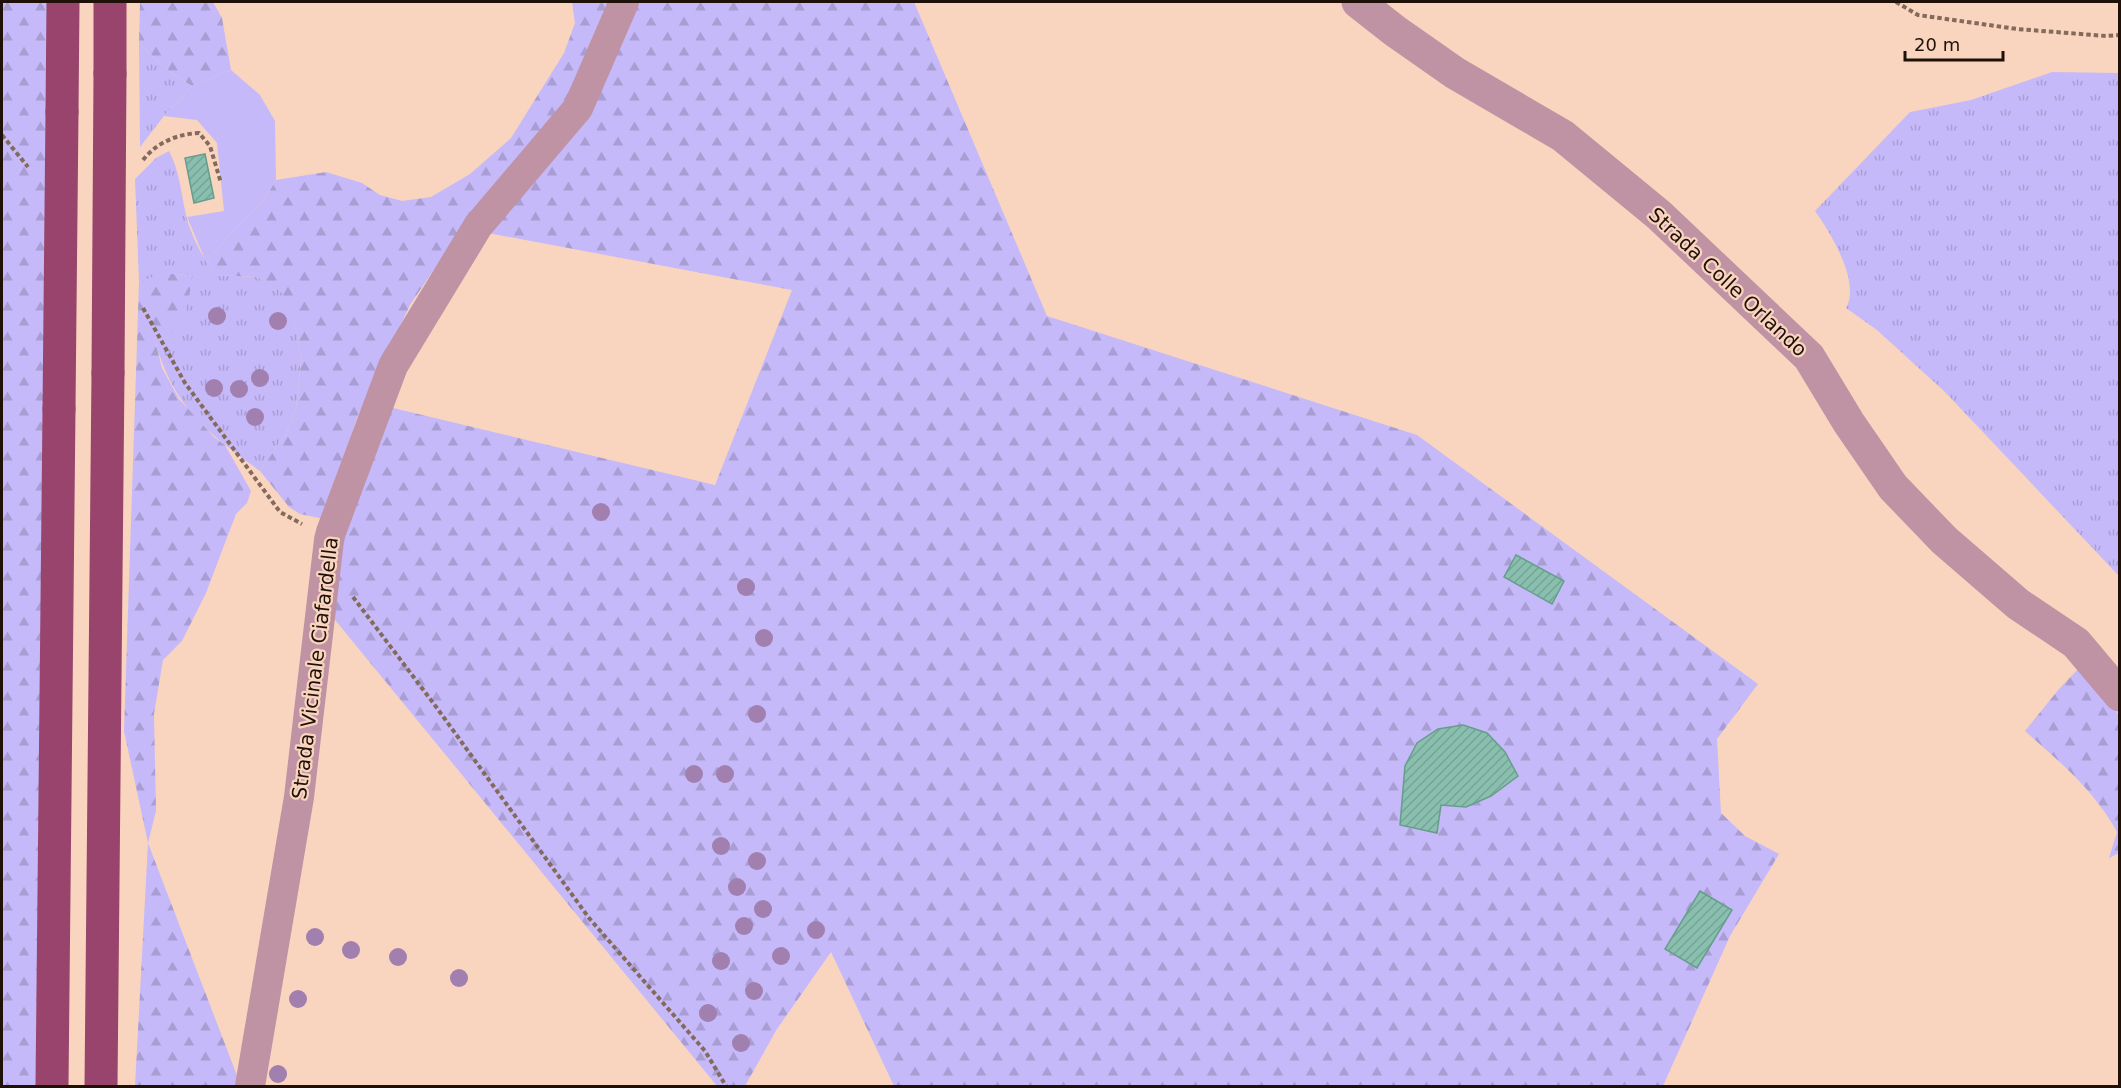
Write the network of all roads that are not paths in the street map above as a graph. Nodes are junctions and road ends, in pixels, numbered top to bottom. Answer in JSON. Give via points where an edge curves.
{"nodes":[{"id":1,"x":63,"y":2,"type":"edge"},
{"id":2,"x":110,"y":2,"type":"edge"},
{"id":3,"x":624,"y":2,"type":"edge"},
{"id":4,"x":1358,"y":2,"type":"edge"},
{"id":5,"x":2120,"y":695,"type":"edge"},
{"id":6,"x":52,"y":1086,"type":"edge"},
{"id":7,"x":101,"y":1086,"type":"edge"},
{"id":8,"x":250,"y":1086,"type":"edge"}],
"edges":[{"from":1,"to":6,"type":"highway","bridge":true},
{"from":2,"to":7,"type":"highway","bridge":true},
{"from":3,"to":8,"type":"street","name":"Strada Vicinale Ciafardella","via":[[578,108],[478,226],[393,366],[329,546],[299,797]]},
{"from":4,"to":5,"type":"street","name":"Strada Colle Orlando","via":[[1455,73],[1563,136],[1659,215],[1809,357],[1893,487],[1944,540],[2018,604],[2076,643]]}]}
